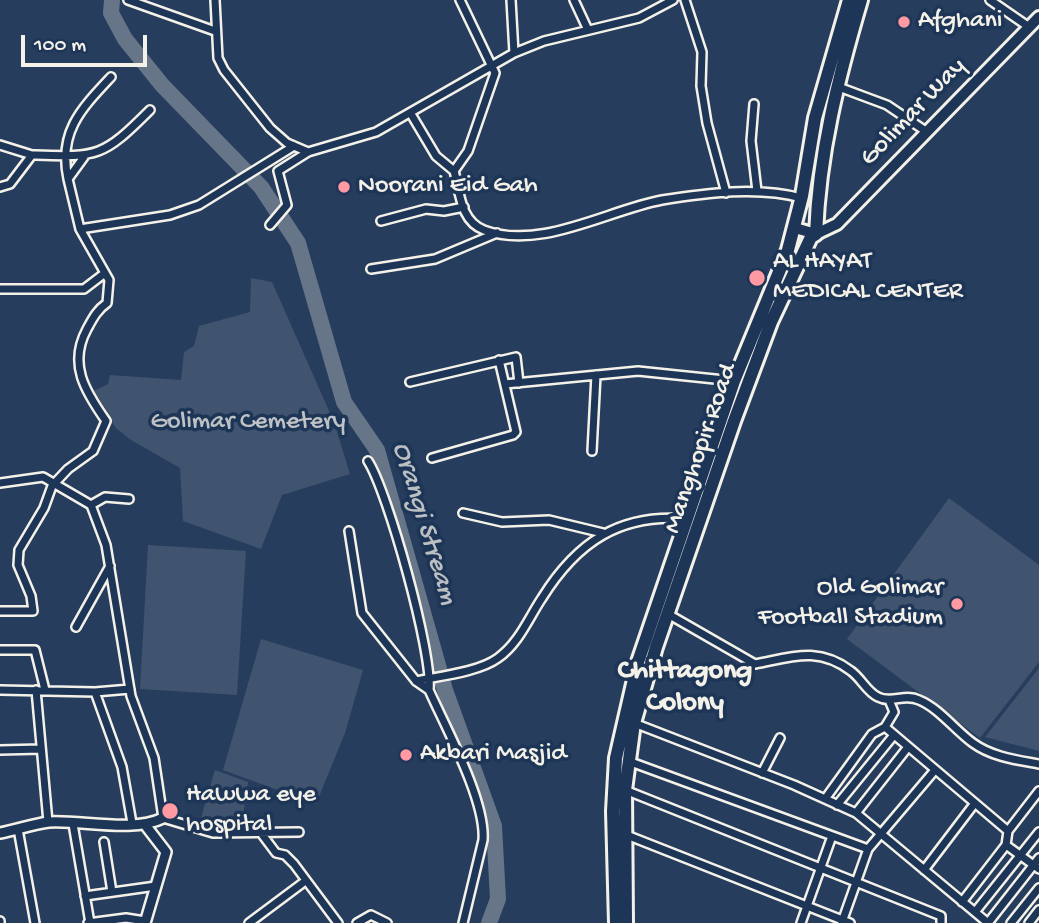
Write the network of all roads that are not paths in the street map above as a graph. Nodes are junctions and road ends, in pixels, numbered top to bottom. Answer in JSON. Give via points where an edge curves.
{"nodes":[{"id":1,"x":215,"y":0,"type":"edge"},
{"id":2,"x":460,"y":0,"type":"edge"},
{"id":3,"x":511,"y":0,"type":"edge"},
{"id":4,"x":574,"y":0,"type":"edge"},
{"id":5,"x":673,"y":0,"type":"edge"},
{"id":6,"x":685,"y":0,"type":"edge"},
{"id":7,"x":849,"y":0,"type":"edge"},
{"id":8,"x":861,"y":0,"type":"edge"},
{"id":9,"x":990,"y":0,"type":"edge"},
{"id":10,"x":130,"y":1,"type":"edge"},
{"id":11,"x":1039,"y":17,"type":"edge"},
{"id":12,"x":1029,"y":27,"type":"junction"},
{"id":13,"x":588,"y":30,"type":"junction"},
{"id":14,"x":215,"y":31,"type":"junction"},
{"id":15,"x":514,"y":53,"type":"junction"},
{"id":16,"x":494,"y":64,"type":"junction"},
{"id":17,"x":111,"y":76,"type":"dead end"},
{"id":18,"x":836,"y":86,"type":"junction"},
{"id":19,"x":754,"y":104,"type":"dead end"},
{"id":20,"x":150,"y":110,"type":"dead end"},
{"id":21,"x":411,"y":114,"type":"junction"},
{"id":22,"x":927,"y":132,"type":"junction"},
{"id":23,"x":0,"y":145,"type":"edge"},
{"id":24,"x":294,"y":146,"type":"junction"},
{"id":25,"x":308,"y":152,"type":"junction"},
{"id":26,"x":32,"y":155,"type":"junction"},
{"id":27,"x":63,"y":156,"type":"junction"},
{"id":28,"x":84,"y":157,"type":"junction"},
{"id":29,"x":454,"y":171,"type":"junction"},
{"id":30,"x":68,"y":178,"type":"junction"},
{"id":31,"x":0,"y":187,"type":"edge"},
{"id":32,"x":757,"y":191,"type":"junction"},
{"id":33,"x":726,"y":193,"type":"junction"},
{"id":34,"x":801,"y":198,"type":"junction"},
{"id":35,"x":464,"y":207,"type":"junction"},
{"id":36,"x":381,"y":221,"type":"dead end"},
{"id":37,"x":270,"y":225,"type":"dead end"},
{"id":38,"x":794,"y":228,"type":"junction"},
{"id":39,"x":80,"y":229,"type":"junction"},
{"id":40,"x":498,"y":233,"type":"junction"},
{"id":41,"x":816,"y":234,"type":"junction"},
{"id":42,"x":370,"y":269,"type":"dead end"},
{"id":43,"x":105,"y":273,"type":"junction"},
{"id":44,"x":0,"y":289,"type":"edge"},
{"id":45,"x":499,"y":360,"type":"junction"},
{"id":46,"x":596,"y":375,"type":"junction"},
{"id":47,"x":734,"y":381,"type":"junction"},
{"id":48,"x":410,"y":382,"type":"dead end"},
{"id":49,"x":519,"y":383,"type":"junction"},
{"id":50,"x":505,"y":384,"type":"junction"},
{"id":51,"x":592,"y":451,"type":"dead end"},
{"id":52,"x":432,"y":458,"type":"dead end"},
{"id":53,"x":368,"y":461,"type":"dead end"},
{"id":54,"x":56,"y":482,"type":"junction"},
{"id":55,"x":0,"y":483,"type":"edge"},
{"id":56,"x":129,"y":499,"type":"dead end"},
{"id":57,"x":92,"y":505,"type":"junction"},
{"id":58,"x":463,"y":513,"type":"dead end"},
{"id":59,"x":687,"y":519,"type":"junction"},
{"id":60,"x":349,"y":531,"type":"dead end"},
{"id":61,"x":603,"y":533,"type":"junction"},
{"id":62,"x":110,"y":566,"type":"junction"},
{"id":63,"x":0,"y":611,"type":"edge"},
{"id":64,"x":668,"y":614,"type":"junction"},
{"id":65,"x":76,"y":627,"type":"dead end"},
{"id":66,"x":0,"y":650,"type":"edge"},
{"id":67,"x":429,"y":678,"type":"junction"},
{"id":68,"x":416,"y":681,"type":"junction"},
{"id":69,"x":130,"y":689,"type":"junction"},
{"id":70,"x":0,"y":690,"type":"edge"},
{"id":71,"x":36,"y":690,"type":"junction"},
{"id":72,"x":45,"y":690,"type":"junction"},
{"id":73,"x":429,"y":690,"type":"junction"},
{"id":74,"x":96,"y":692,"type":"junction"},
{"id":75,"x":889,"y":700,"type":"junction"},
{"id":76,"x":634,"y":723,"type":"junction"},
{"id":77,"x":885,"y":727,"type":"junction"},
{"id":78,"x":894,"y":735,"type":"junction"},
{"id":79,"x":780,"y":738,"type":"dead end"},
{"id":80,"x":908,"y":747,"type":"junction"},
{"id":81,"x":41,"y":749,"type":"junction"},
{"id":82,"x":0,"y":750,"type":"edge"},
{"id":83,"x":628,"y":761,"type":"junction"},
{"id":84,"x":1039,"y":764,"type":"edge"},
{"id":85,"x":935,"y":769,"type":"junction"},
{"id":86,"x":762,"y":773,"type":"junction"},
{"id":87,"x":625,"y":790,"type":"junction"},
{"id":88,"x":1039,"y":791,"type":"edge"},
{"id":89,"x":825,"y":799,"type":"junction"},
{"id":90,"x":975,"y":803,"type":"junction"},
{"id":91,"x":837,"y":805,"type":"junction"},
{"id":92,"x":856,"y":813,"type":"junction"},
{"id":93,"x":163,"y":818,"type":"junction"},
{"id":94,"x":48,"y":822,"type":"junction"},
{"id":95,"x":132,"y":823,"type":"junction"},
{"id":96,"x":73,"y":824,"type":"junction"},
{"id":97,"x":146,"y":826,"type":"junction"},
{"id":98,"x":18,"y":829,"type":"junction"},
{"id":99,"x":1008,"y":831,"type":"junction"},
{"id":100,"x":299,"y":832,"type":"dead end"},
{"id":101,"x":1039,"y":832,"type":"edge"},
{"id":102,"x":0,"y":833,"type":"edge"},
{"id":103,"x":261,"y":833,"type":"junction"},
{"id":104,"x":624,"y":834,"type":"junction"},
{"id":105,"x":882,"y":835,"type":"junction"},
{"id":106,"x":832,"y":836,"type":"junction"},
{"id":107,"x":104,"y":842,"type":"dead end"},
{"id":108,"x":1006,"y":845,"type":"junction"},
{"id":109,"x":868,"y":849,"type":"junction"},
{"id":110,"x":1021,"y":856,"type":"junction"},
{"id":111,"x":1039,"y":858,"type":"edge"},
{"id":112,"x":1036,"y":867,"type":"edge"},
{"id":113,"x":820,"y":868,"type":"junction"},
{"id":114,"x":924,"y":870,"type":"junction"},
{"id":115,"x":857,"y":881,"type":"junction"},
{"id":116,"x":304,"y":882,"type":"junction"},
{"id":117,"x":156,"y":886,"type":"junction"},
{"id":118,"x":1039,"y":888,"type":"edge"},
{"id":119,"x":112,"y":892,"type":"junction"},
{"id":120,"x":85,"y":896,"type":"junction"},
{"id":121,"x":962,"y":902,"type":"junction"},
{"id":122,"x":806,"y":906,"type":"junction"},
{"id":123,"x":1039,"y":910,"type":"edge"},
{"id":124,"x":975,"y":912,"type":"junction"},
{"id":125,"x":145,"y":922,"type":"edge"},
{"id":126,"x":845,"y":922,"type":"edge"},
{"id":127,"x":35,"y":923,"type":"edge"},
{"id":128,"x":89,"y":923,"type":"edge"},
{"id":129,"x":249,"y":923,"type":"edge"},
{"id":130,"x":338,"y":923,"type":"edge"},
{"id":131,"x":357,"y":923,"type":"edge"},
{"id":132,"x":387,"y":923,"type":"edge"},
{"id":133,"x":463,"y":923,"type":"edge"},
{"id":134,"x":616,"y":923,"type":"edge"},
{"id":135,"x":625,"y":923,"type":"edge"},
{"id":136,"x":801,"y":923,"type":"edge"},
{"id":137,"x":941,"y":923,"type":"edge"},
{"id":138,"x":988,"y":923,"type":"edge"},
{"id":139,"x":1011,"y":923,"type":"edge"},
{"id":140,"x":1029,"y":923,"type":"edge"}],
"edges":[{"from":1,"to":14,"type":"street"},
{"from":2,"to":16,"type":"street"},
{"from":3,"to":15,"type":"street"},
{"from":4,"to":13,"type":"street"},
{"from":5,"to":13,"type":"street","via":[[639,18]]},
{"from":6,"to":33,"type":"street","via":[[702,52],[707,123]]},
{"from":7,"to":34,"type":"main road","name":"Manghopir Road","via":[[815,118]]},
{"from":8,"to":18,"type":"main road","name":"Manghopir Road"},
{"from":9,"to":12,"type":"street"},
{"from":10,"to":14,"type":"street"},
{"from":11,"to":12,"type":"main road","name":"Golimar Way"},
{"from":12,"to":22,"type":"main road","name":"Golimar Way"},
{"from":13,"to":15,"type":"street"},
{"from":14,"to":24,"type":"street","via":[[224,70],[270,128]]},
{"from":15,"to":16,"type":"street"},
{"from":16,"to":21,"type":"street"},
{"from":16,"to":29,"type":"street","via":[[495,73],[468,149]]},
{"from":17,"to":27,"type":"street","via":[[85,104]]},
{"from":18,"to":22,"type":"street","via":[[887,105]]},
{"from":18,"to":41,"type":"main road","name":"Manghopir Road","via":[[823,147]]},
{"from":19,"to":32,"type":"street","via":[[751,141]]},
{"from":20,"to":28,"type":"street","via":[[102,151]]},
{"from":21,"to":25,"type":"street","via":[[376,132]]},
{"from":21,"to":29,"type":"street","via":[[436,156]]},
{"from":22,"to":41,"type":"main road","name":"Golimar Way","via":[[837,224]]},
{"from":23,"to":26,"type":"street"},
{"from":24,"to":25,"type":"street"},
{"from":24,"to":39,"type":"street","via":[[199,205],[170,215]]},
{"from":25,"to":37,"type":"street","via":[[278,172],[287,205]]},
{"from":26,"to":27,"type":"street"},
{"from":26,"to":31,"type":"street","via":[[10,184]]},
{"from":27,"to":28,"type":"street"},
{"from":27,"to":30,"type":"street"},
{"from":28,"to":30,"type":"street"},
{"from":29,"to":35,"type":"street"},
{"from":30,"to":39,"type":"street"},
{"from":32,"to":33,"type":"street"},
{"from":32,"to":34,"type":"street"},
{"from":33,"to":40,"type":"street","via":[[661,200],[527,237]]},
{"from":34,"to":38,"type":"main road","name":"Manghopir Road"},
{"from":35,"to":36,"type":"street","via":[[426,209]]},
{"from":35,"to":40,"type":"street","via":[[468,218],[483,230]]},
{"from":38,"to":41,"type":"main road"},
{"from":38,"to":47,"type":"main road","name":"Manghopir Road"},
{"from":39,"to":43,"type":"street"},
{"from":40,"to":42,"type":"street","via":[[435,259]]},
{"from":41,"to":64,"type":"main road","name":"Manghopir Road","via":[[771,322]]},
{"from":43,"to":44,"type":"street","via":[[84,289]]},
{"from":43,"to":54,"type":"street","via":[[109,280],[107,303],[97,310],[76,359],[85,390],[106,421],[93,451]]},
{"from":45,"to":48,"type":"street"},
{"from":45,"to":49,"type":"street","via":[[516,357]]},
{"from":45,"to":50,"type":"street"},
{"from":46,"to":47,"type":"street","via":[[638,371]]},
{"from":46,"to":49,"type":"street"},
{"from":46,"to":51,"type":"street"},
{"from":47,"to":59,"type":"main road","name":"Manghopir Road"},
{"from":49,"to":50,"type":"street"},
{"from":50,"to":52,"type":"street","via":[[516,432]]},
{"from":53,"to":67,"type":"street","via":[[394,530]]},
{"from":54,"to":55,"type":"street","via":[[43,477]]},
{"from":54,"to":57,"type":"street"},
{"from":54,"to":63,"type":"street","via":[[19,550],[18,565],[33,611]]},
{"from":56,"to":57,"type":"street","via":[[105,497]]},
{"from":57,"to":62,"type":"street"},
{"from":58,"to":61,"type":"street","via":[[502,522],[549,520]]},
{"from":59,"to":61,"type":"street","via":[[645,518]]},
{"from":59,"to":134,"type":"main road","name":"Manghopir Road","via":[[638,663],[616,758]]},
{"from":60,"to":68,"type":"street","via":[[362,613]]},
{"from":61,"to":67,"type":"street","via":[[555,578],[504,653],[479,668]]},
{"from":62,"to":65,"type":"street"},
{"from":62,"to":69,"type":"street"},
{"from":64,"to":75,"type":"street","via":[[755,664],[807,653],[833,659],[877,697]]},
{"from":64,"to":76,"type":"main road","name":"Manghopir Road"},
{"from":66,"to":72,"type":"street","via":[[35,650]]},
{"from":67,"to":68,"type":"street"},
{"from":67,"to":73,"type":"street"},
{"from":68,"to":73,"type":"street"},
{"from":69,"to":74,"type":"street"},
{"from":69,"to":93,"type":"street","via":[[154,758]]},
{"from":70,"to":71,"type":"street"},
{"from":71,"to":72,"type":"street"},
{"from":71,"to":81,"type":"street"},
{"from":72,"to":74,"type":"street"},
{"from":73,"to":133,"type":"street","via":[[475,795],[484,828]]},
{"from":74,"to":95,"type":"street","via":[[122,767]]},
{"from":75,"to":77,"type":"street","via":[[894,712]]},
{"from":75,"to":84,"type":"street","via":[[905,696],[920,700],[976,746]]},
{"from":76,"to":83,"type":"main road","name":"Manghopir Road"},
{"from":76,"to":86,"type":"street"},
{"from":77,"to":78,"type":"street"},
{"from":77,"to":89,"type":"street","via":[[872,734]]},
{"from":78,"to":80,"type":"street"},
{"from":78,"to":91,"type":"street"},
{"from":79,"to":86,"type":"street"},
{"from":80,"to":85,"type":"street"},
{"from":80,"to":92,"type":"street"},
{"from":81,"to":82,"type":"street"},
{"from":81,"to":94,"type":"street"},
{"from":83,"to":87,"type":"main road","name":"Manghopir Road"},
{"from":83,"to":106,"type":"street"},
{"from":85,"to":90,"type":"street"},
{"from":85,"to":105,"type":"street"},
{"from":86,"to":89,"type":"street"},
{"from":87,"to":104,"type":"main road","name":"Manghopir Road"},
{"from":87,"to":113,"type":"street"},
{"from":88,"to":99,"type":"street"},
{"from":89,"to":91,"type":"street"},
{"from":90,"to":99,"type":"street"},
{"from":90,"to":114,"type":"street"},
{"from":91,"to":92,"type":"street"},
{"from":92,"to":105,"type":"street"},
{"from":93,"to":97,"type":"street"},
{"from":93,"to":103,"type":"street","via":[[213,833]]},
{"from":94,"to":96,"type":"street"},
{"from":94,"to":98,"type":"street"},
{"from":95,"to":96,"type":"street"},
{"from":95,"to":97,"type":"street"},
{"from":96,"to":120,"type":"street"},
{"from":97,"to":117,"type":"street","via":[[166,852]]},
{"from":98,"to":102,"type":"street"},
{"from":98,"to":127,"type":"street"},
{"from":99,"to":108,"type":"street"},
{"from":100,"to":103,"type":"street"},
{"from":101,"to":110,"type":"street"},
{"from":103,"to":116,"type":"street","via":[[276,853],[294,864]]},
{"from":104,"to":122,"type":"street"},
{"from":104,"to":135,"type":"main road","name":"Manghopir Road"},
{"from":105,"to":109,"type":"street"},
{"from":105,"to":114,"type":"street"},
{"from":106,"to":109,"type":"street"},
{"from":106,"to":113,"type":"street"},
{"from":107,"to":119,"type":"street"},
{"from":108,"to":110,"type":"street"},
{"from":108,"to":121,"type":"street"},
{"from":109,"to":115,"type":"street"},
{"from":110,"to":112,"type":"street"},
{"from":110,"to":124,"type":"street"},
{"from":111,"to":112,"type":"street"},
{"from":112,"to":138,"type":"street"},
{"from":113,"to":115,"type":"street"},
{"from":113,"to":122,"type":"street"},
{"from":114,"to":121,"type":"street"},
{"from":115,"to":126,"type":"street"},
{"from":115,"to":137,"type":"street","via":[[941,916]]},
{"from":116,"to":129,"type":"street"},
{"from":116,"to":130,"type":"street"},
{"from":117,"to":119,"type":"street"},
{"from":117,"to":125,"type":"street"},
{"from":118,"to":139,"type":"street"},
{"from":119,"to":120,"type":"street"},
{"from":120,"to":128,"type":"street"},
{"from":121,"to":124,"type":"street"},
{"from":122,"to":126,"type":"street"},
{"from":122,"to":136,"type":"street"},
{"from":123,"to":140,"type":"street"},
{"from":124,"to":138,"type":"street"},
{"from":125,"to":128,"type":"street","via":[[126,918]]},
{"from":131,"to":132,"type":"street","via":[[371,915]]}]}
